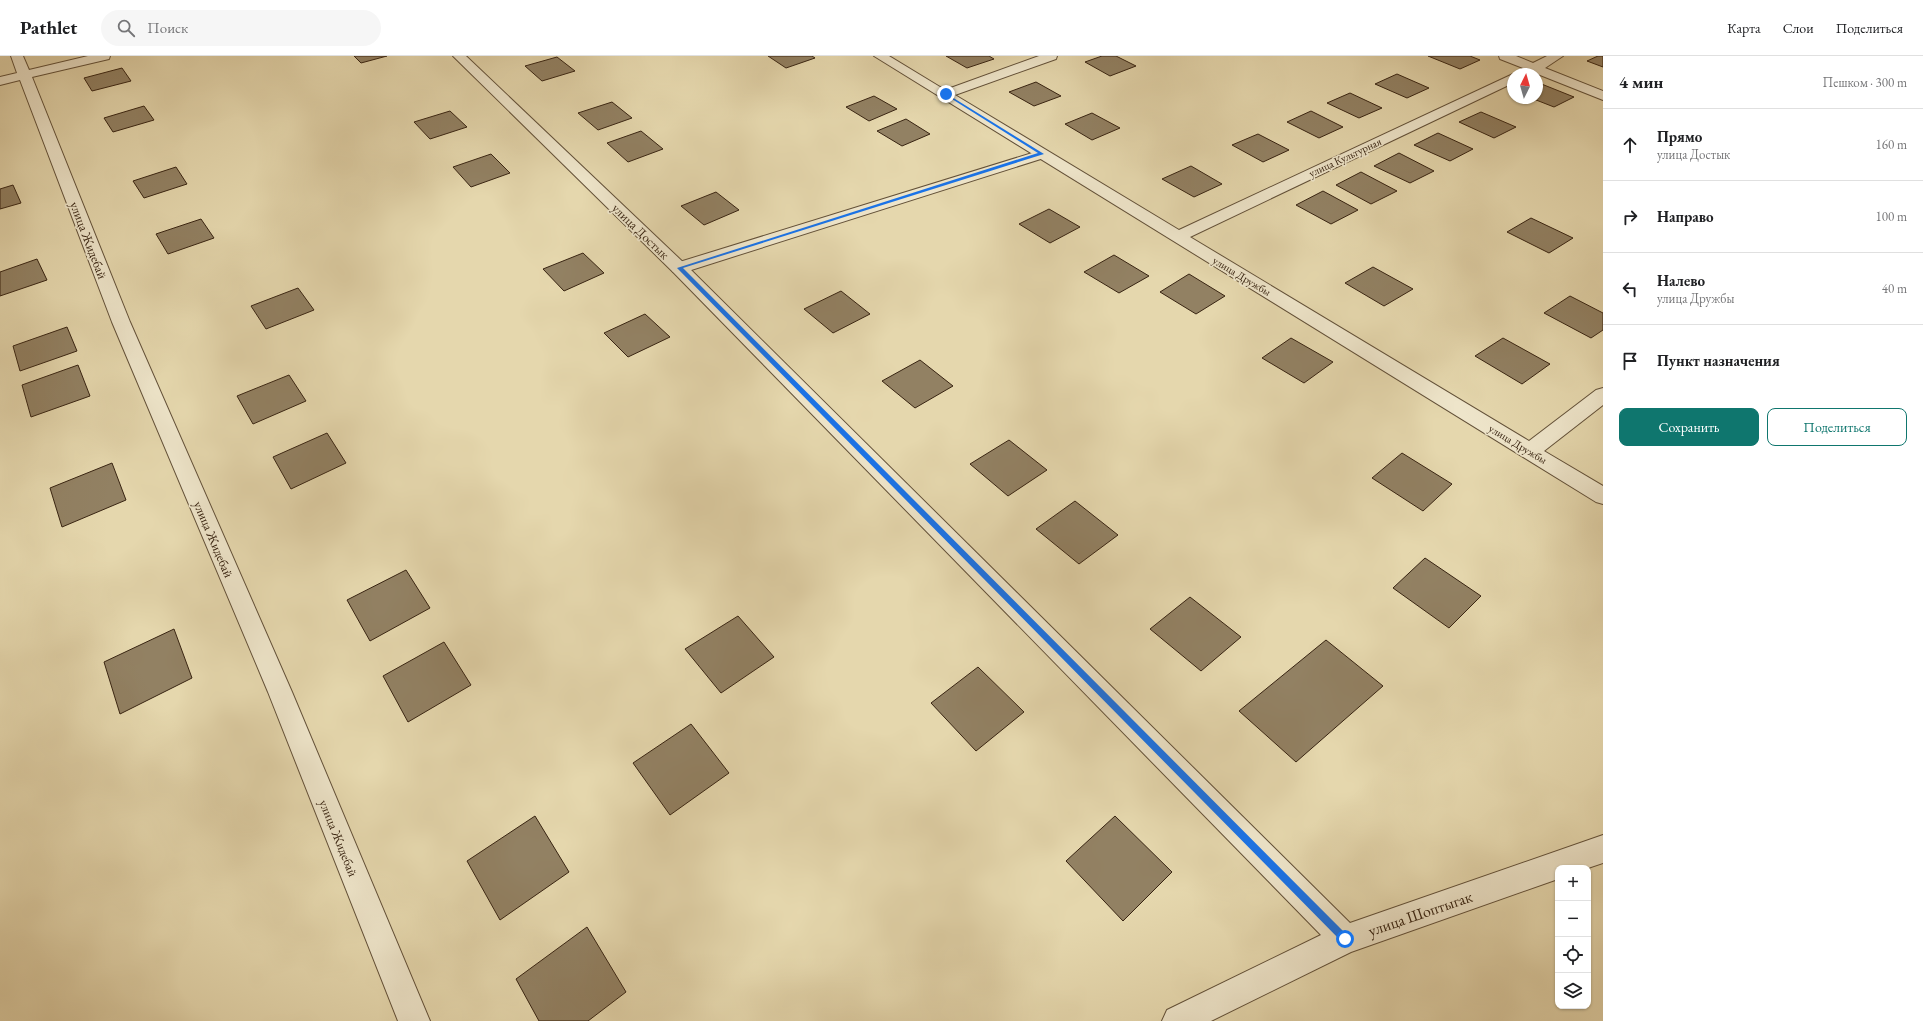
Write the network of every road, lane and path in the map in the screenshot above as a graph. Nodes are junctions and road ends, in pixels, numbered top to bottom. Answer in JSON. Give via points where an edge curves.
{"nodes":[{"id":1,"x":104,"y":56,"type":"edge"},
{"id":2,"x":459,"y":56,"type":"edge"},
{"id":3,"x":880,"y":56,"type":"edge"},
{"id":4,"x":1052,"y":56,"type":"edge"},
{"id":5,"x":1505,"y":56,"type":"edge"},
{"id":6,"x":1557,"y":56,"type":"edge"},
{"id":7,"x":21,"y":66,"type":"edge"},
{"id":8,"x":1534,"y":68,"type":"joint"},
{"id":9,"x":1543,"y":72,"type":"edge"},
{"id":10,"x":0,"y":81,"type":"edge"},
{"id":11,"x":1507,"y":81,"type":"edge"},
{"id":12,"x":946,"y":94,"type":"junction"},
{"id":13,"x":1603,"y":96,"type":"edge"},
{"id":14,"x":1042,"y":154,"type":"junction"},
{"id":15,"x":1178,"y":237,"type":"junction"},
{"id":16,"x":679,"y":268,"type":"junction"},
{"id":17,"x":1603,"y":395,"type":"edge"},
{"id":18,"x":1530,"y":451,"type":"junction"},
{"id":19,"x":1603,"y":496,"type":"edge"},
{"id":20,"x":1603,"y":849,"type":"edge"},
{"id":21,"x":1345,"y":939,"type":"junction"},
{"id":22,"x":414,"y":1021,"type":"edge"},
{"id":23,"x":1178,"y":1021,"type":"edge"}],
"edges":[{"from":1,"to":7,"type":"street"},
{"from":2,"to":16,"type":"street","name":"улица Достык"},
{"from":3,"to":12,"type":"street","name":"улица Дружбы"},
{"from":4,"to":12,"type":"street"},
{"from":5,"to":8,"type":"street"},
{"from":6,"to":8,"type":"street"},
{"from":7,"to":10,"type":"street"},
{"from":7,"to":22,"type":"street","name":"улица Жидебай","via":[[121,322],[280,692]]},
{"from":9,"to":13,"type":"street"},
{"from":11,"to":15,"type":"street","name":"улица Культурная"},
{"from":12,"to":14,"type":"street","name":"улица Дружбы"},
{"from":14,"to":15,"type":"street","name":"улица Дружбы"},
{"from":14,"to":16,"type":"street"},
{"from":15,"to":18,"type":"street","name":"улица Дружбы"},
{"from":16,"to":21,"type":"street","name":"улица Достык"},
{"from":17,"to":18,"type":"street"},
{"from":18,"to":19,"type":"street","name":"улица Дружбы"},
{"from":20,"to":21,"type":"street","name":"улица Шоптыгак"},
{"from":21,"to":23,"type":"street","name":"улица Шоптыгак"}]}
